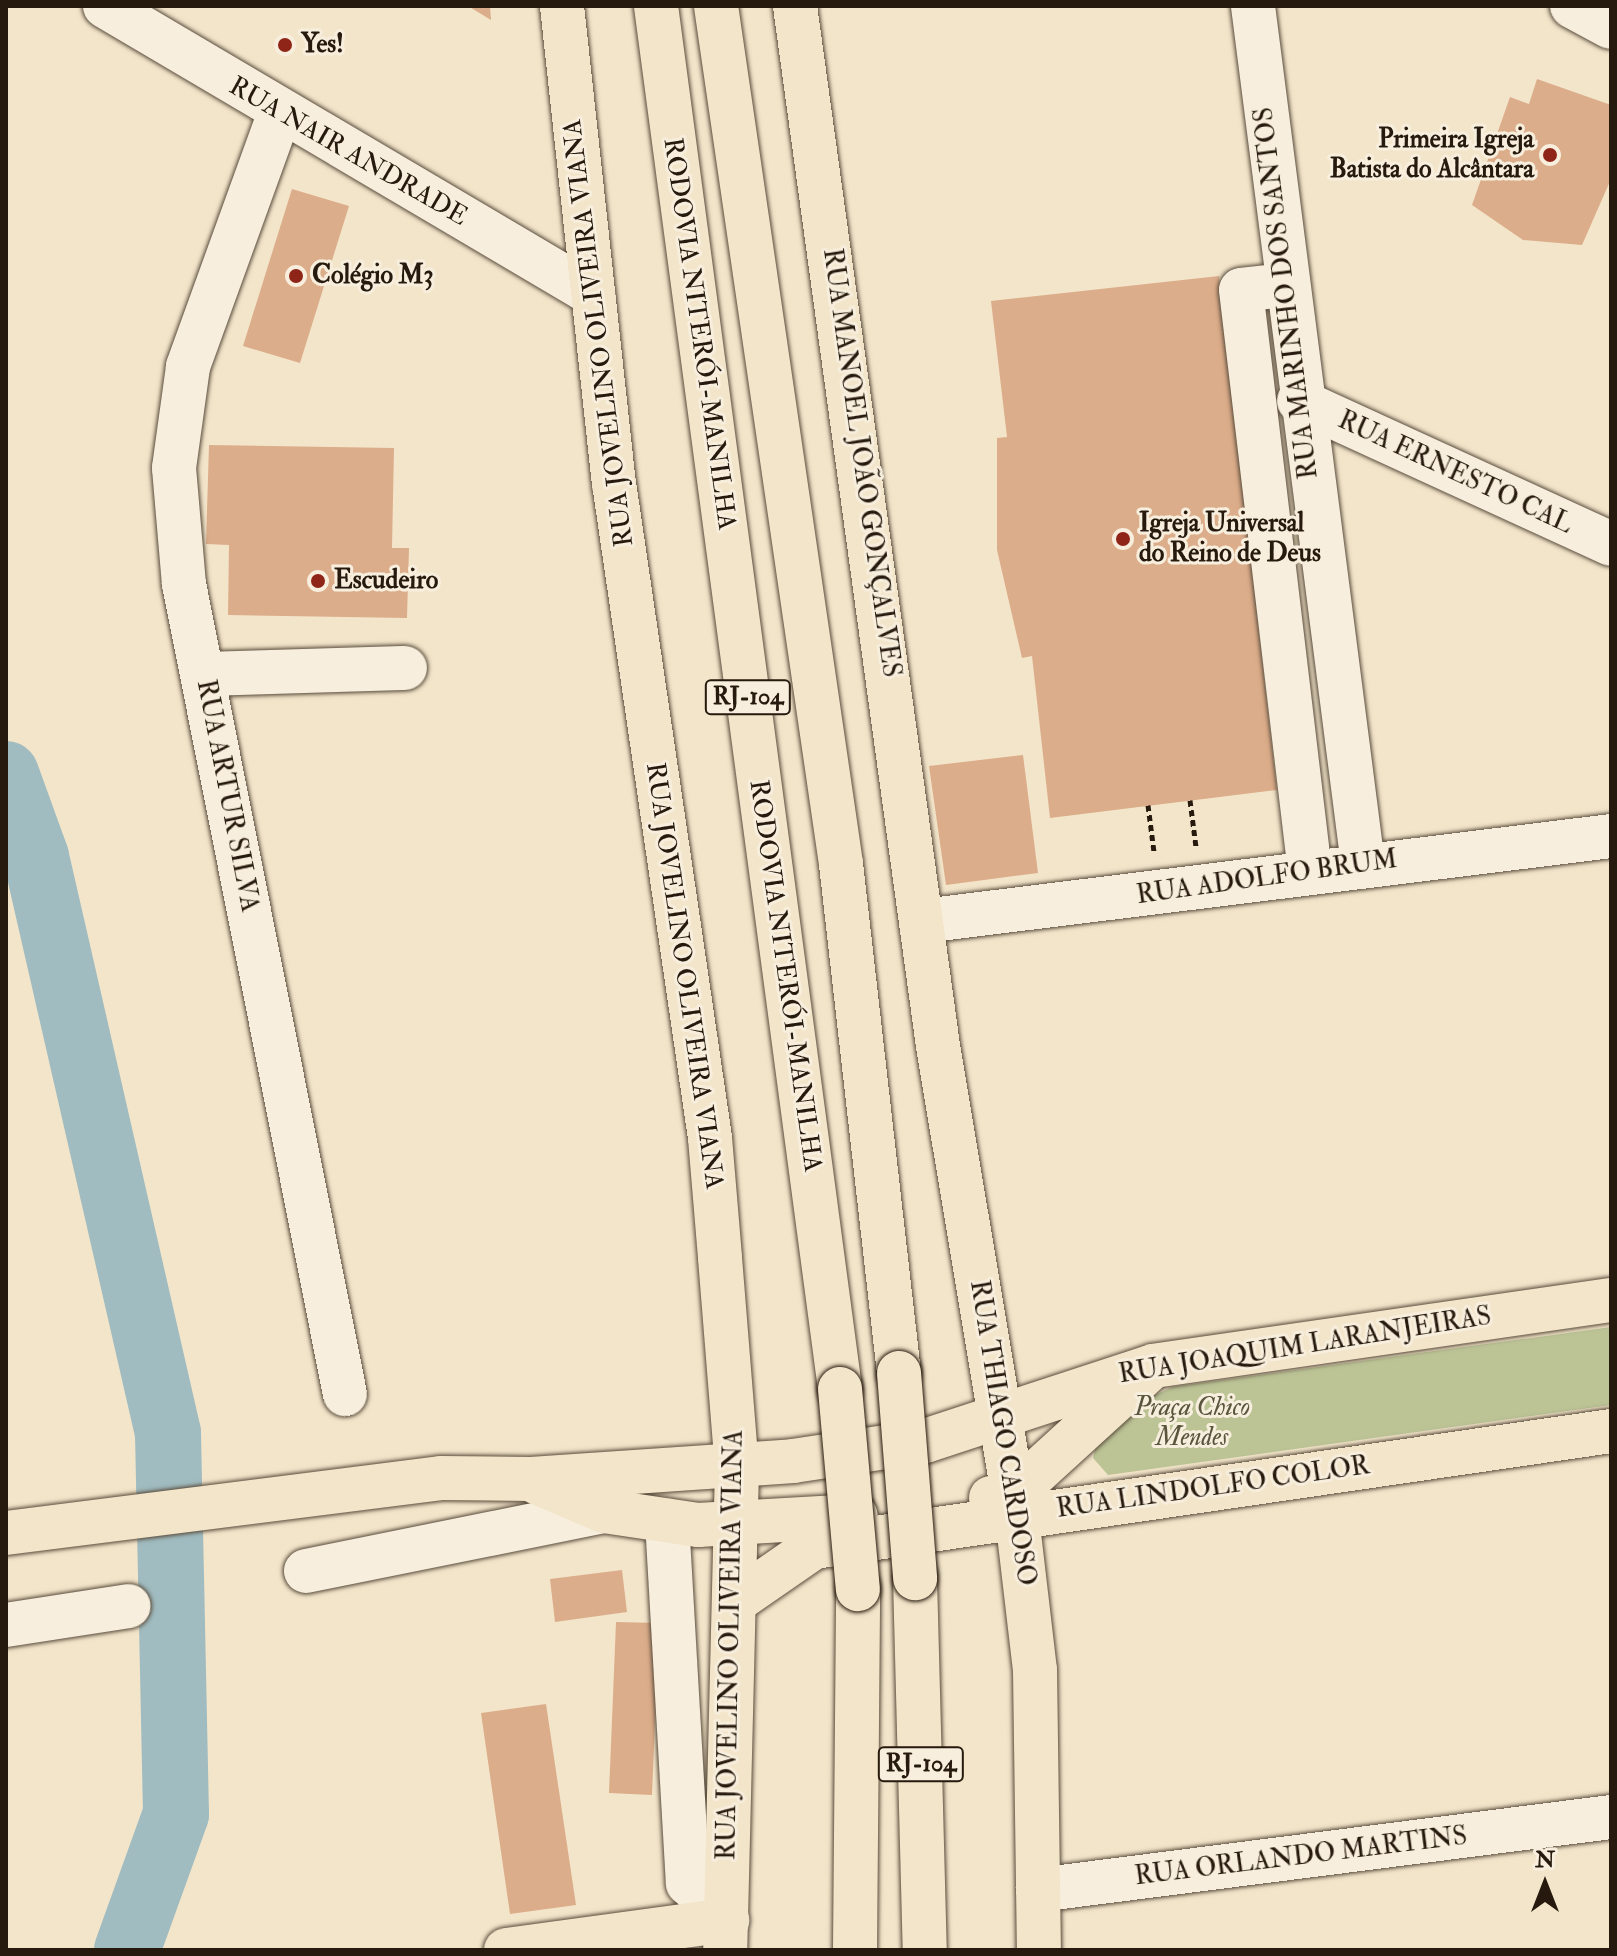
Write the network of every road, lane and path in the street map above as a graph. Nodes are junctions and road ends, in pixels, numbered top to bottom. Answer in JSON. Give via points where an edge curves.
{"nodes":[{"id":1,"x":105,"y":6,"type":"edge"},
{"id":2,"x":562,"y":6,"type":"edge"},
{"id":3,"x":656,"y":6,"type":"edge"},
{"id":4,"x":716,"y":6,"type":"edge"},
{"id":5,"x":795,"y":6,"type":"edge"},
{"id":6,"x":1253,"y":6,"type":"edge"},
{"id":7,"x":1572,"y":6,"type":"edge"},
{"id":8,"x":1611,"y":27,"type":"edge"},
{"id":9,"x":279,"y":115,"type":"junction"},
{"id":10,"x":1285,"y":285,"type":"junction"},
{"id":11,"x":593,"y":294,"type":"junction"},
{"id":12,"x":1299,"y":401,"type":"junction"},
{"id":13,"x":1291,"y":525,"type":"dead end"},
{"id":14,"x":1248,"y":529,"type":"dead end"},
{"id":15,"x":1611,"y":544,"type":"edge"},
{"id":16,"x":405,"y":668,"type":"dead end"},
{"id":17,"x":203,"y":674,"type":"junction"},
{"id":18,"x":1190,"y":800,"type":"dead end"},
{"id":19,"x":1148,"y":805,"type":"dead end"},
{"id":20,"x":1611,"y":836,"type":"edge"},
{"id":21,"x":1196,"y":841,"type":"dead end"},
{"id":22,"x":1153,"y":844,"type":"dead end"},
{"id":23,"x":1363,"y":865,"type":"junction"},
{"id":24,"x":1310,"y":872,"type":"junction"},
{"id":25,"x":923,"y":921,"type":"junction"},
{"id":26,"x":1611,"y":1300,"type":"edge"},
{"id":27,"x":1153,"y":1366,"type":"junction"},
{"id":28,"x":345,"y":1394,"type":"dead end"},
{"id":29,"x":1001,"y":1414,"type":"junction"},
{"id":30,"x":1611,"y":1431,"type":"edge"},
{"id":31,"x":737,"y":1468,"type":"junction"},
{"id":32,"x":531,"y":1479,"type":"junction"},
{"id":33,"x":1015,"y":1505,"type":"junction"},
{"id":34,"x":604,"y":1511,"type":"junction"},
{"id":35,"x":667,"y":1521,"type":"junction"},
{"id":36,"x":736,"y":1528,"type":"junction"},
{"id":37,"x":6,"y":1533,"type":"edge"},
{"id":38,"x":306,"y":1571,"type":"dead end"},
{"id":39,"x":736,"y":1601,"type":"junction"},
{"id":40,"x":129,"y":1606,"type":"dead end"},
{"id":41,"x":6,"y":1625,"type":"edge"},
{"id":42,"x":1611,"y":1817,"type":"edge"},
{"id":43,"x":1038,"y":1890,"type":"junction"},
{"id":44,"x":726,"y":1935,"type":"edge"},
{"id":45,"x":506,"y":1950,"type":"edge"},
{"id":46,"x":855,"y":1950,"type":"edge"},
{"id":47,"x":925,"y":1950,"type":"edge"},
{"id":48,"x":1039,"y":1950,"type":"edge"}],
"edges":[{"from":1,"to":9,"type":"street","name":"RUA NAIR ANDRADE"},
{"from":2,"to":11,"type":"main road","name":"RUA JOVELINO OLIVEIRA VIANA"},
{"from":3,"to":46,"type":"main road","name":"RODOVIA NITERÓI-MANILHA","number":"RJ-104","bridge":true,"via":[[840,1389],[858,1589]]},
{"from":4,"to":47,"type":"main road","number":"RJ-104","bridge":true,"via":[[841,864],[899,1373],[915,1578]]},
{"from":5,"to":25,"type":"main road","name":"RUA MANOEL JOÃO GONÇALVES"},
{"from":6,"to":10,"type":"street","name":"RUA MARINHO DOS SANTOS"},
{"from":7,"to":8,"type":"street"},
{"from":9,"to":11,"type":"street","name":"RUA NAIR ANDRADE"},
{"from":9,"to":17,"type":"street","name":"RUA ARTUR SILVA","via":[[188,367],[174,468],[184,584]]},
{"from":10,"to":12,"type":"street","name":"RUA MARINHO DOS SANTOS"},
{"from":10,"to":24,"type":"street","via":[[1241,290]]},
{"from":11,"to":31,"type":"main road","name":"RUA JOVELINO OLIVEIRA VIANA","via":[[710,1138]]},
{"from":12,"to":15,"type":"street","name":"RUA ERNESTO CAL"},
{"from":12,"to":23,"type":"street","name":"RUA MARINHO DOS SANTOS"},
{"from":13,"to":14,"type":"path","bridge":true},
{"from":16,"to":17,"type":"street"},
{"from":17,"to":28,"type":"street","name":"RUA ARTUR SILVA"},
{"from":18,"to":21,"type":"path"},
{"from":19,"to":22,"type":"path"},
{"from":20,"to":23,"type":"street","name":"RUA ADOLFO BRUM"},
{"from":23,"to":24,"type":"street","name":"RUA ADOLFO BRUM"},
{"from":24,"to":25,"type":"street","name":"RUA ADOLFO BRUM"},
{"from":25,"to":29,"type":"main road","name":"RUA THIAGO CARDOSO"},
{"from":26,"to":27,"type":"main road","name":"RUA JOAQUIM LARANJEIRAS"},
{"from":27,"to":29,"type":"main road","name":"RUA JOAQUIM LARANJEIRAS"},
{"from":27,"to":33,"type":"main road","name":"RUA LINDOLFO COLOR"},
{"from":29,"to":31,"type":"main road","name":"RUA JOAQUIM LARANJEIRAS","via":[[925,1441]]},
{"from":29,"to":33,"type":"main road","name":"RUA THIAGO CARDOSO"},
{"from":30,"to":33,"type":"main road","name":"RUA LINDOLFO COLOR"},
{"from":31,"to":32,"type":"main road","name":"RUA JOAQUIM LARANJEIRAS"},
{"from":31,"to":36,"type":"main road","name":"RUA JOVELINO OLIVEIRA VIANA"},
{"from":32,"to":34,"type":"main road","name":"RUA LINDOLFO COLOR"},
{"from":32,"to":37,"type":"main road","name":"RUA JOAQUIM LARANJEIRAS","via":[[441,1478]]},
{"from":33,"to":36,"type":"main road","name":"RUA LINDOLFO COLOR"},
{"from":33,"to":39,"type":"main road","name":"RUA LINDOLFO COLOR","via":[[814,1547]]},
{"from":33,"to":43,"type":"main road","name":"RUA THIAGO CARDOSO","via":[[1035,1670]]},
{"from":34,"to":35,"type":"main road","name":"RUA LINDOLFO COLOR"},
{"from":34,"to":38,"type":"street"},
{"from":35,"to":36,"type":"main road","name":"RUA LINDOLFO COLOR"},
{"from":35,"to":44,"type":"street","via":[[688,1883]]},
{"from":36,"to":39,"type":"main road","name":"RUA JOVELINO OLIVEIRA VIANA"},
{"from":39,"to":44,"type":"main road","name":"RUA JOVELINO OLIVEIRA VIANA"},
{"from":40,"to":41,"type":"street"},
{"from":42,"to":43,"type":"street","name":"RUA ORLANDO MARTINS"},
{"from":43,"to":48,"type":"main road","name":"RUA THIAGO CARDOSO"},
{"from":44,"to":45,"type":"main road"}]}
